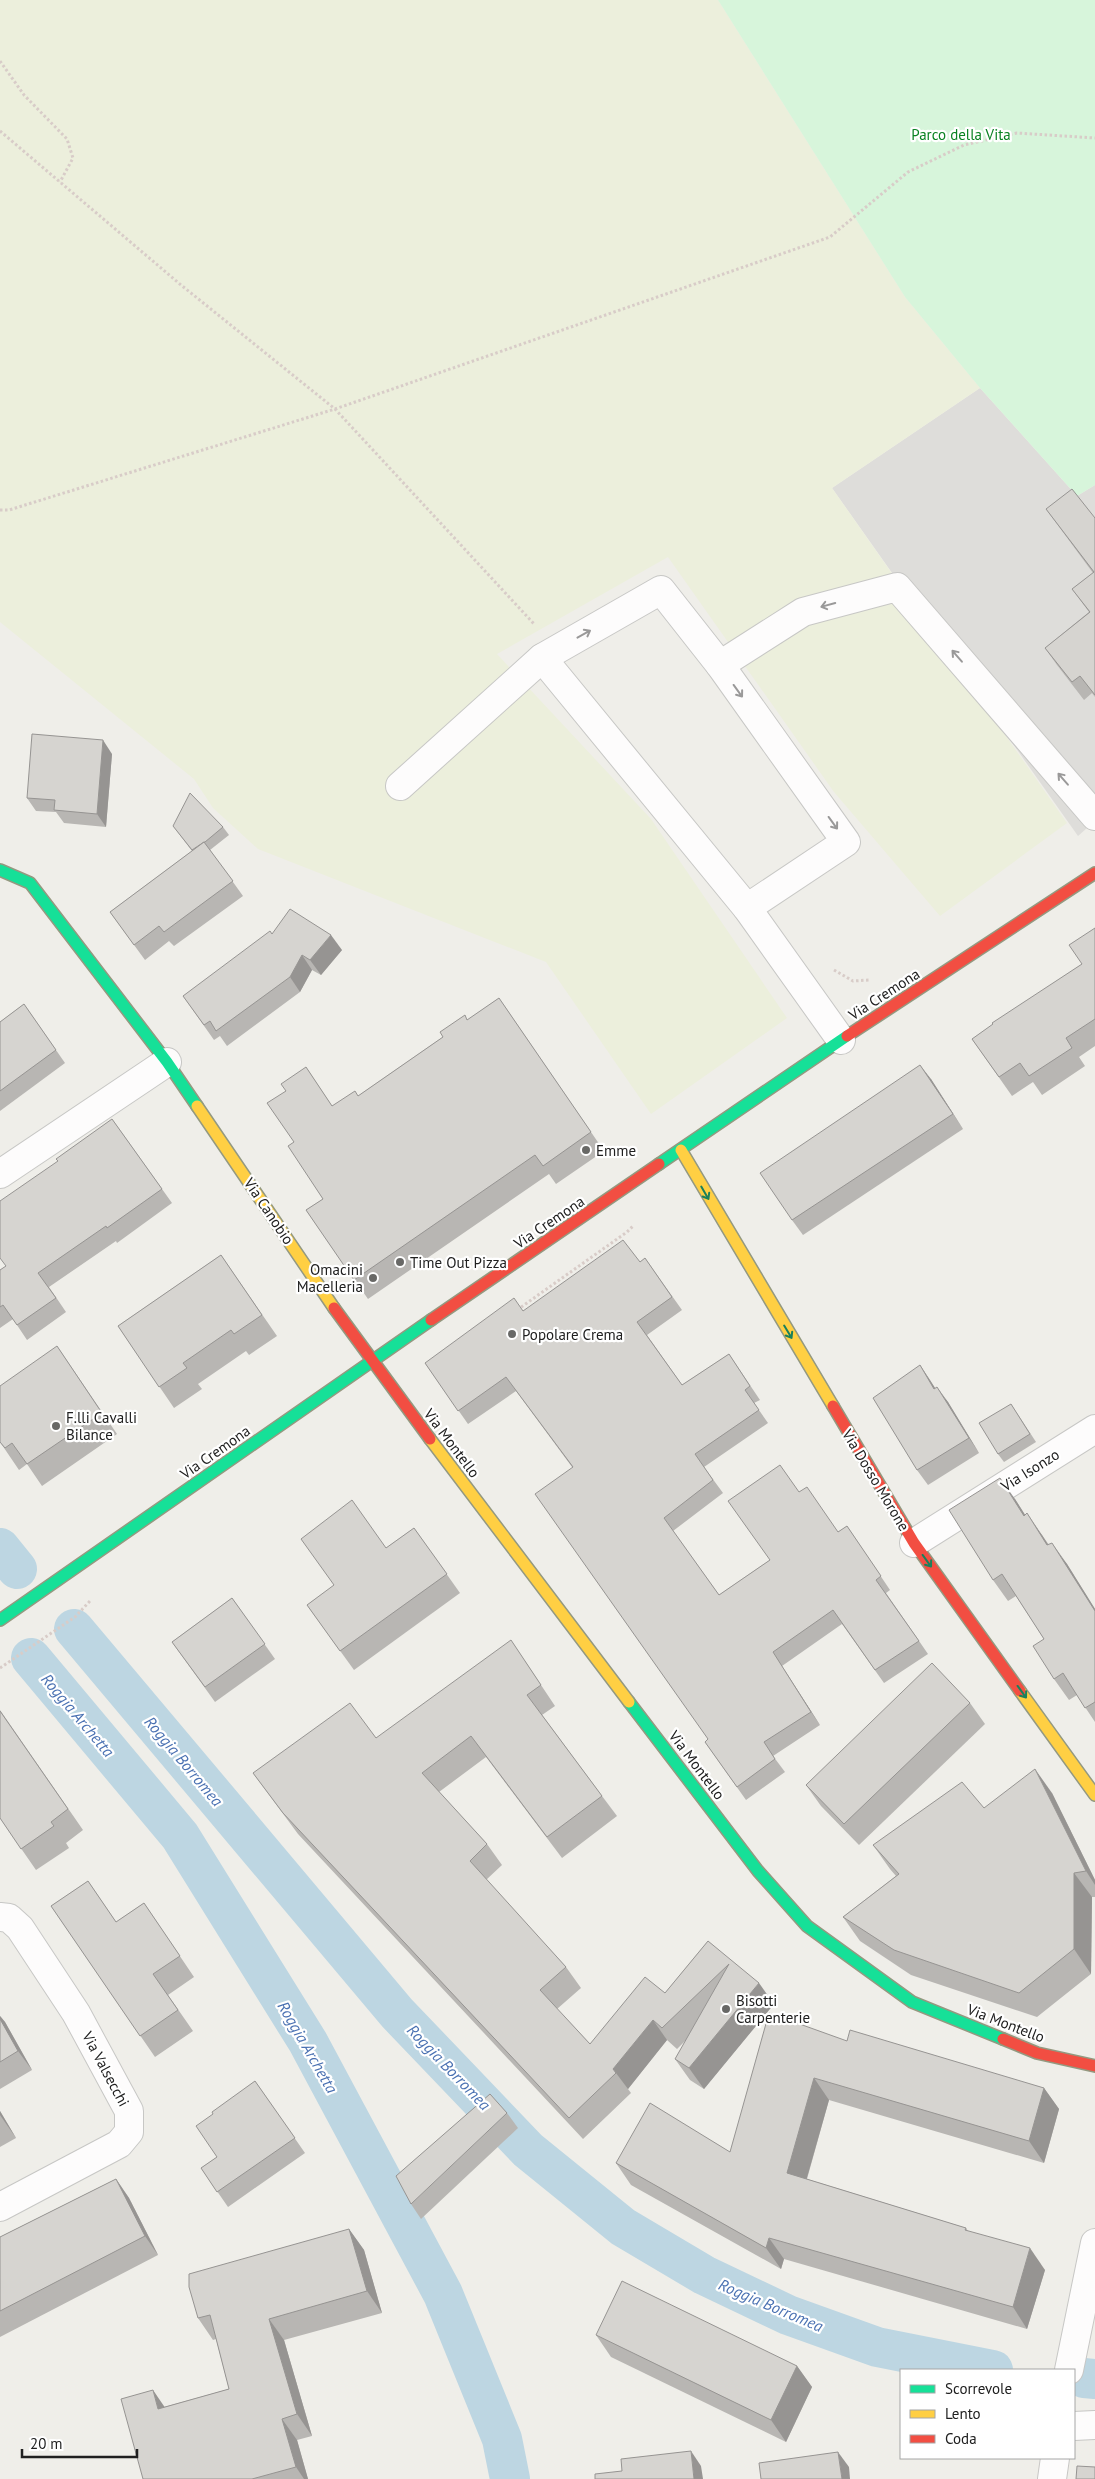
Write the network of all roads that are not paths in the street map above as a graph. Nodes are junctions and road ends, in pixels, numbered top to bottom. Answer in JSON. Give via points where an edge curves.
{"nodes":[{"id":1,"x":549,"y":654,"type":"junction"},
{"id":2,"x":720,"y":665,"type":"junction"},
{"id":3,"x":400,"y":786,"type":"dead end"},
{"id":4,"x":1095,"y":816,"type":"edge"},
{"id":5,"x":0,"y":870,"type":"edge"},
{"id":6,"x":1095,"y":873,"type":"edge"},
{"id":7,"x":747,"y":908,"type":"junction"},
{"id":8,"x":841,"y":1040,"type":"junction"},
{"id":9,"x":167,"y":1062,"type":"junction"},
{"id":10,"x":680,"y":1150,"type":"junction"},
{"id":11,"x":0,"y":1174,"type":"edge"},
{"id":12,"x":371,"y":1361,"type":"junction"},
{"id":13,"x":1095,"y":1428,"type":"edge"},
{"id":14,"x":914,"y":1543,"type":"junction"},
{"id":15,"x":0,"y":1620,"type":"edge"},
{"id":16,"x":1095,"y":1795,"type":"edge"},
{"id":17,"x":0,"y":1917,"type":"edge"},
{"id":18,"x":1095,"y":2066,"type":"edge"},
{"id":19,"x":0,"y":2207,"type":"edge"},
{"id":20,"x":1095,"y":2242,"type":"edge"},
{"id":21,"x":1069,"y":2369,"type":"edge"},
{"id":22,"x":1095,"y":2425,"type":"edge"},
{"id":23,"x":1075,"y":2426,"type":"edge"},
{"id":24,"x":1055,"y":2459,"type":"edge"},
{"id":25,"x":1052,"y":2479,"type":"edge"}],
"edges":[{"from":1,"to":2,"type":"street","one_way":true,"via":[[661,590]]},
{"from":1,"to":3,"type":"street"},
{"from":1,"to":7,"type":"street"},
{"from":4,"to":2,"type":"street","one_way":true,"via":[[897,587],[803,612]]},
{"from":2,"to":7,"type":"street","one_way":true,"via":[[846,842]]},
{"from":5,"to":9,"type":"street","name":"Via Canobio","via":[[30,882]]},
{"from":6,"to":8,"type":"street","name":"Via Cremona"},
{"from":7,"to":8,"type":"street"},
{"from":8,"to":10,"type":"street","name":"Via Cremona"},
{"from":9,"to":11,"type":"street"},
{"from":9,"to":12,"type":"street","name":"Via Canobio"},
{"from":10,"to":12,"type":"street","name":"Via Cremona"},
{"from":10,"to":14,"type":"street","name":"Via Dosso Morone","one_way":true},
{"from":12,"to":15,"type":"street","name":"Via Cremona"},
{"from":12,"to":18,"type":"street","name":"Via Montello","via":[[758,1871],[806,1926],[912,2002],[1037,2053]]},
{"from":13,"to":14,"type":"street","name":"Via Isonzo"},
{"from":14,"to":16,"type":"street","name":"Via Dosso Morone","one_way":true},
{"from":17,"to":19,"type":"street","name":"Via Valsecchi","via":[[9,1918],[20,1928],[76,2013],[129,2111],[129,2132],[119,2144]]},
{"from":20,"to":21,"type":"street"},
{"from":22,"to":23,"type":"street"},
{"from":24,"to":25,"type":"street"}]}
